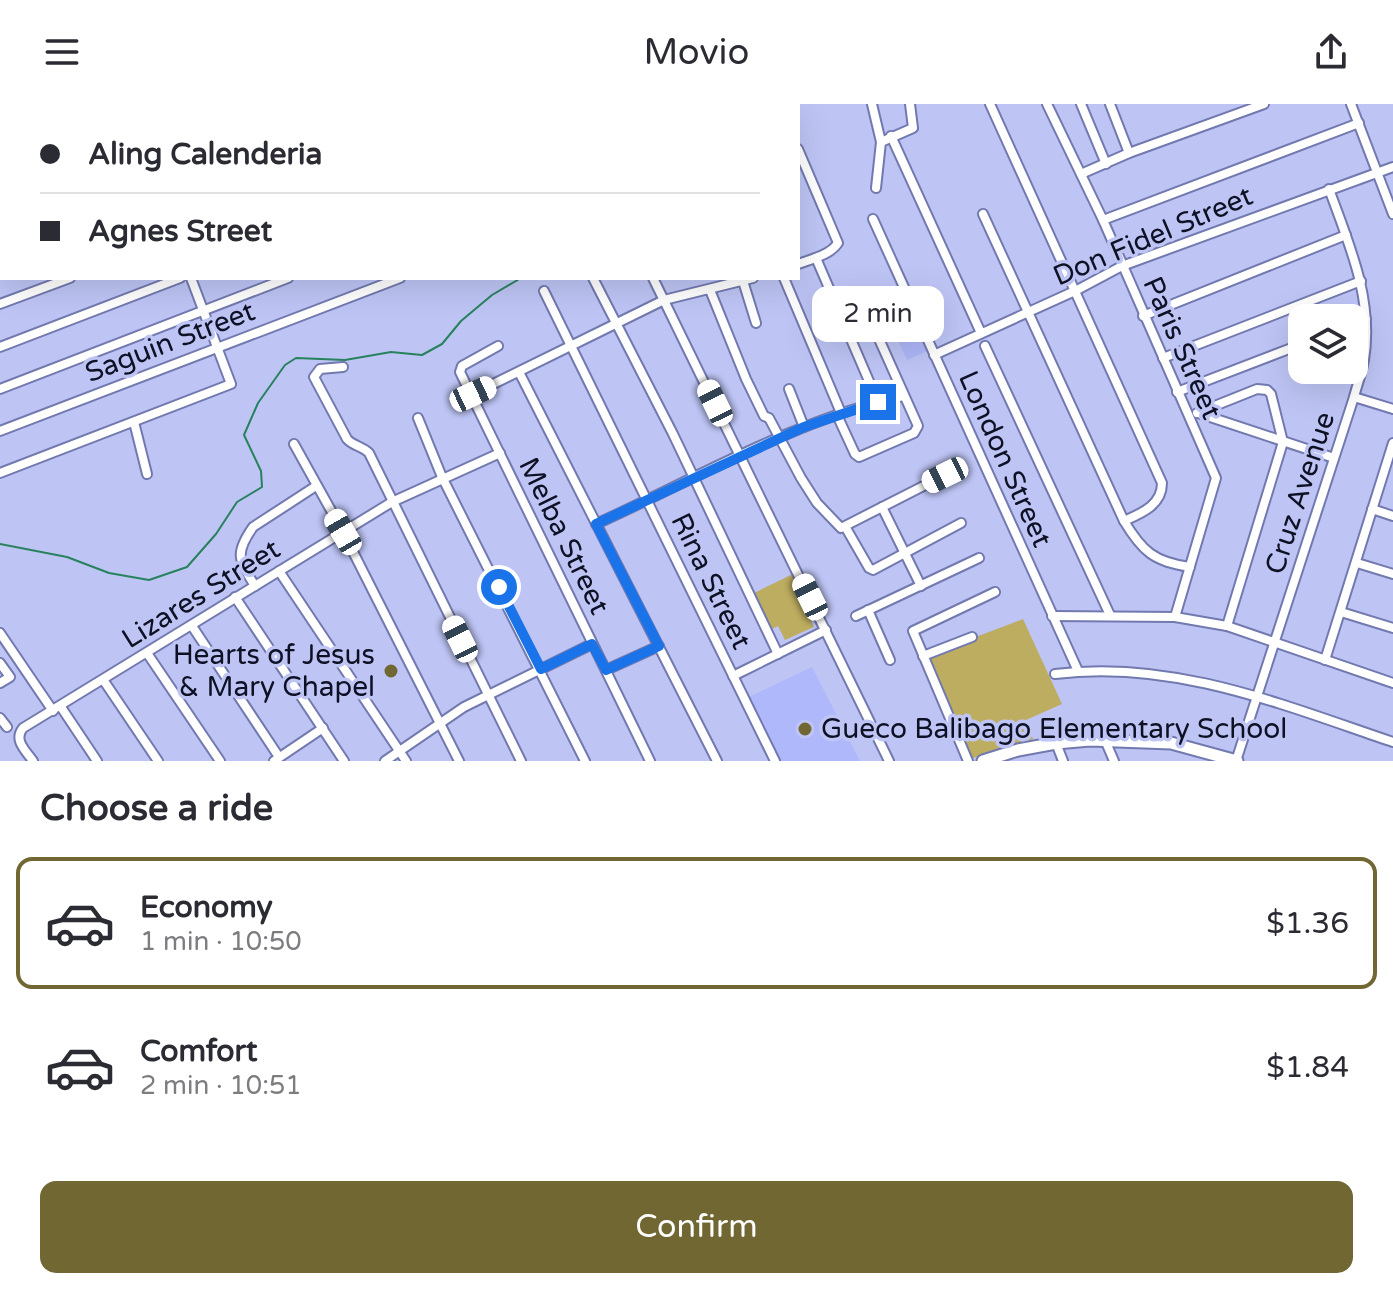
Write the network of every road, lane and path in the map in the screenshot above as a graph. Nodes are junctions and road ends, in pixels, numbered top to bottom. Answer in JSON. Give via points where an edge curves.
{"nodes":[{"id":1,"x":872,"y":104,"type":"edge"},
{"id":2,"x":910,"y":104,"type":"edge"},
{"id":3,"x":990,"y":104,"type":"edge"},
{"id":4,"x":1047,"y":104,"type":"edge"},
{"id":5,"x":1081,"y":104,"type":"edge"},
{"id":6,"x":1110,"y":104,"type":"edge"},
{"id":7,"x":1264,"y":104,"type":"edge"},
{"id":8,"x":1351,"y":104,"type":"edge"},
{"id":9,"x":1240,"y":107,"type":"edge"},
{"id":10,"x":1359,"y":123,"type":"junction"},
{"id":11,"x":891,"y":136,"type":"junction"},
{"id":12,"x":881,"y":142,"type":"junction"},
{"id":13,"x":1129,"y":153,"type":"junction"},
{"id":14,"x":800,"y":154,"type":"edge"},
{"id":15,"x":1106,"y":164,"type":"junction"},
{"id":16,"x":1393,"y":167,"type":"edge"},
{"id":17,"x":1377,"y":173,"type":"junction"},
{"id":18,"x":1081,"y":174,"type":"junction"},
{"id":19,"x":876,"y":188,"type":"dead end"},
{"id":20,"x":1329,"y":189,"type":"junction"},
{"id":21,"x":983,"y":214,"type":"dead end"},
{"id":22,"x":1393,"y":214,"type":"edge"},
{"id":23,"x":873,"y":219,"type":"dead end"},
{"id":24,"x":1103,"y":220,"type":"junction"},
{"id":25,"x":1346,"y":235,"type":"junction"},
{"id":26,"x":816,"y":258,"type":"junction"},
{"id":27,"x":800,"y":263,"type":"edge"},
{"id":28,"x":1122,"y":266,"type":"junction"},
{"id":29,"x":65,"y":280,"type":"edge"},
{"id":30,"x":175,"y":280,"type":"edge"},
{"id":31,"x":192,"y":280,"type":"edge"},
{"id":32,"x":283,"y":280,"type":"edge"},
{"id":33,"x":395,"y":280,"type":"edge"},
{"id":34,"x":594,"y":280,"type":"edge"},
{"id":35,"x":654,"y":280,"type":"edge"},
{"id":36,"x":744,"y":280,"type":"edge"},
{"id":37,"x":785,"y":280,"type":"edge"},
{"id":38,"x":1361,"y":281,"type":"junction"},
{"id":39,"x":710,"y":290,"type":"junction"},
{"id":40,"x":1077,"y":290,"type":"junction"},
{"id":41,"x":544,"y":291,"type":"dead end"},
{"id":42,"x":664,"y":300,"type":"junction"},
{"id":43,"x":862,"y":301,"type":"dead end"},
{"id":44,"x":0,"y":304,"type":"edge"},
{"id":45,"x":1364,"y":304,"type":"edge"},
{"id":46,"x":203,"y":311,"type":"junction"},
{"id":47,"x":1027,"y":313,"type":"junction"},
{"id":48,"x":1143,"y":316,"type":"junction"},
{"id":49,"x":616,"y":323,"type":"junction"},
{"id":50,"x":756,"y":323,"type":"dead end"},
{"id":51,"x":981,"y":333,"type":"junction"},
{"id":52,"x":570,"y":345,"type":"junction"},
{"id":53,"x":498,"y":346,"type":"dead end"},
{"id":54,"x":985,"y":346,"type":"dead end"},
{"id":55,"x":0,"y":347,"type":"edge"},
{"id":56,"x":218,"y":347,"type":"junction"},
{"id":57,"x":1288,"y":349,"type":"edge"},
{"id":58,"x":934,"y":355,"type":"junction"},
{"id":59,"x":1163,"y":358,"type":"junction"},
{"id":60,"x":343,"y":367,"type":"dead end"},
{"id":61,"x":519,"y":372,"type":"junction"},
{"id":62,"x":1357,"y":384,"type":"edge"},
{"id":63,"x":0,"y":389,"type":"edge"},
{"id":64,"x":789,"y":389,"type":"dead end"},
{"id":65,"x":1177,"y":392,"type":"junction"},
{"id":66,"x":473,"y":394,"type":"junction"},
{"id":67,"x":903,"y":396,"type":"junction"},
{"id":68,"x":1354,"y":397,"type":"junction"},
{"id":69,"x":878,"y":402,"type":"junction"},
{"id":70,"x":1186,"y":408,"type":"junction"},
{"id":71,"x":1393,"y":409,"type":"edge"},
{"id":72,"x":1197,"y":413,"type":"junction"},
{"id":73,"x":839,"y":414,"type":"junction"},
{"id":74,"x":418,"y":418,"type":"dead end"},
{"id":75,"x":134,"y":422,"type":"junction"},
{"id":76,"x":804,"y":427,"type":"junction"},
{"id":77,"x":0,"y":431,"type":"edge"},
{"id":78,"x":780,"y":438,"type":"junction"},
{"id":79,"x":1283,"y":442,"type":"junction"},
{"id":80,"x":1393,"y":443,"type":"edge"},
{"id":81,"x":294,"y":444,"type":"dead end"},
{"id":82,"x":500,"y":453,"type":"junction"},
{"id":83,"x":741,"y":455,"type":"junction"},
{"id":84,"x":1334,"y":458,"type":"junction"},
{"id":85,"x":1390,"y":464,"type":"edge"},
{"id":86,"x":0,"y":473,"type":"edge"},
{"id":87,"x":147,"y":474,"type":"dead end"},
{"id":88,"x":945,"y":475,"type":"dead end"},
{"id":89,"x":442,"y":477,"type":"junction"},
{"id":90,"x":693,"y":479,"type":"junction"},
{"id":91,"x":316,"y":486,"type":"junction"},
{"id":92,"x":647,"y":501,"type":"junction"},
{"id":93,"x":392,"y":502,"type":"junction"},
{"id":94,"x":882,"y":507,"type":"junction"},
{"id":95,"x":1372,"y":509,"type":"junction"},
{"id":96,"x":1393,"y":516,"type":"edge"},
{"id":97,"x":1124,"y":521,"type":"junction"},
{"id":98,"x":961,"y":523,"type":"dead end"},
{"id":99,"x":596,"y":524,"type":"junction"},
{"id":100,"x":846,"y":528,"type":"junction"},
{"id":101,"x":343,"y":532,"type":"junction"},
{"id":102,"x":905,"y":551,"type":"junction"},
{"id":103,"x":979,"y":558,"type":"dead end"},
{"id":104,"x":1357,"y":563,"type":"junction"},
{"id":105,"x":1190,"y":567,"type":"junction"},
{"id":106,"x":279,"y":571,"type":"junction"},
{"id":107,"x":1393,"y":574,"type":"edge"},
{"id":108,"x":255,"y":586,"type":"junction"},
{"id":109,"x":921,"y":586,"type":"junction"},
{"id":110,"x":995,"y":592,"type":"dead end"},
{"id":111,"x":235,"y":597,"type":"junction"},
{"id":112,"x":868,"y":610,"type":"junction"},
{"id":113,"x":1341,"y":612,"type":"junction"},
{"id":114,"x":1110,"y":615,"type":"junction"},
{"id":115,"x":856,"y":616,"type":"dead end"},
{"id":116,"x":1052,"y":616,"type":"junction"},
{"id":117,"x":1175,"y":617,"type":"junction"},
{"id":118,"x":192,"y":626,"type":"junction"},
{"id":119,"x":1227,"y":626,"type":"junction"},
{"id":120,"x":1393,"y":628,"type":"edge"},
{"id":121,"x":826,"y":630,"type":"junction"},
{"id":122,"x":0,"y":633,"type":"edge"},
{"id":123,"x":972,"y":637,"type":"dead end"},
{"id":124,"x":1274,"y":643,"type":"junction"},
{"id":125,"x":592,"y":644,"type":"junction"},
{"id":126,"x":659,"y":646,"type":"junction"},
{"id":127,"x":147,"y":653,"type":"junction"},
{"id":128,"x":778,"y":654,"type":"junction"},
{"id":129,"x":923,"y":656,"type":"junction"},
{"id":130,"x":890,"y":660,"type":"dead end"},
{"id":131,"x":1325,"y":660,"type":"junction"},
{"id":132,"x":0,"y":663,"type":"edge"},
{"id":133,"x":541,"y":669,"type":"junction"},
{"id":134,"x":606,"y":670,"type":"junction"},
{"id":135,"x":1078,"y":671,"type":"junction"},
{"id":136,"x":1055,"y":674,"type":"dead end"},
{"id":137,"x":733,"y":676,"type":"junction"},
{"id":138,"x":104,"y":681,"type":"junction"},
{"id":139,"x":0,"y":683,"type":"edge"},
{"id":140,"x":1393,"y":683,"type":"edge"},
{"id":141,"x":487,"y":694,"type":"junction"},
{"id":142,"x":1256,"y":696,"type":"junction"},
{"id":143,"x":57,"y":709,"type":"junction"},
{"id":144,"x":0,"y":718,"type":"edge"},
{"id":145,"x":440,"y":722,"type":"junction"},
{"id":146,"x":7,"y":727,"type":"dead end"},
{"id":147,"x":323,"y":728,"type":"junction"},
{"id":148,"x":1105,"y":740,"type":"junction"},
{"id":149,"x":1393,"y":742,"type":"edge"},
{"id":150,"x":1056,"y":743,"type":"junction"},
{"id":151,"x":400,"y":751,"type":"junction"},
{"id":152,"x":276,"y":759,"type":"edge"},
{"id":153,"x":33,"y":761,"type":"edge"},
{"id":154,"x":97,"y":761,"type":"edge"},
{"id":155,"x":158,"y":761,"type":"edge"},
{"id":156,"x":220,"y":761,"type":"edge"},
{"id":157,"x":344,"y":761,"type":"edge"},
{"id":158,"x":385,"y":761,"type":"edge"},
{"id":159,"x":406,"y":761,"type":"edge"},
{"id":160,"x":459,"y":761,"type":"edge"},
{"id":161,"x":521,"y":761,"type":"edge"},
{"id":162,"x":585,"y":761,"type":"edge"},
{"id":163,"x":650,"y":761,"type":"edge"},
{"id":164,"x":717,"y":761,"type":"edge"},
{"id":165,"x":775,"y":761,"type":"edge"},
{"id":166,"x":889,"y":761,"type":"edge"},
{"id":167,"x":968,"y":761,"type":"edge"},
{"id":168,"x":983,"y":761,"type":"edge"},
{"id":169,"x":1063,"y":761,"type":"edge"},
{"id":170,"x":1114,"y":761,"type":"edge"},
{"id":171,"x":1236,"y":761,"type":"edge"}],
"edges":[{"from":1,"to":12,"type":"street"},
{"from":2,"to":11,"type":"street","via":[[914,126]]},
{"from":3,"to":40,"type":"street"},
{"from":4,"to":18,"type":"street","name":"Paris Street"},
{"from":5,"to":15,"type":"street"},
{"from":6,"to":13,"type":"street"},
{"from":7,"to":9,"type":"street"},
{"from":8,"to":10,"type":"street"},
{"from":9,"to":13,"type":"street"},
{"from":10,"to":17,"type":"street"},
{"from":10,"to":24,"type":"street"},
{"from":11,"to":12,"type":"street"},
{"from":11,"to":51,"type":"street"},
{"from":12,"to":19,"type":"street"},
{"from":13,"to":15,"type":"street"},
{"from":14,"to":26,"type":"street","via":[[838,243]]},
{"from":15,"to":18,"type":"street"},
{"from":16,"to":17,"type":"street","name":"Don Fidel Street"},
{"from":17,"to":20,"type":"street","name":"Don Fidel Street"},
{"from":17,"to":22,"type":"street"},
{"from":18,"to":24,"type":"street","name":"Paris Street"},
{"from":20,"to":25,"type":"street","name":"Cruz Avenue"},
{"from":20,"to":28,"type":"street","name":"Don Fidel Street"},
{"from":21,"to":47,"type":"street"},
{"from":23,"to":58,"type":"street","name":"London Street"},
{"from":24,"to":28,"type":"street","name":"Paris Street"},
{"from":25,"to":38,"type":"street","name":"Cruz Avenue"},
{"from":25,"to":48,"type":"street"},
{"from":26,"to":27,"type":"street"},
{"from":26,"to":69,"type":"street"},
{"from":28,"to":40,"type":"street","name":"Don Fidel Street"},
{"from":28,"to":48,"type":"street","name":"Paris Street"},
{"from":29,"to":44,"type":"street"},
{"from":30,"to":55,"type":"street"},
{"from":31,"to":46,"type":"street"},
{"from":32,"to":46,"type":"street"},
{"from":33,"to":56,"type":"street","name":"Saguin Street"},
{"from":34,"to":49,"type":"street"},
{"from":35,"to":42,"type":"street"},
{"from":36,"to":39,"type":"street"},
{"from":36,"to":50,"type":"street"},
{"from":37,"to":73,"type":"street"},
{"from":38,"to":45,"type":"street","name":"Cruz Avenue"},
{"from":38,"to":59,"type":"street"},
{"from":39,"to":42,"type":"street"},
{"from":39,"to":78,"type":"street","via":[[746,379]]},
{"from":40,"to":47,"type":"street","name":"Don Fidel Street"},
{"from":40,"to":97,"type":"street","via":[[1162,483],[1157,502]]},
{"from":41,"to":52,"type":"street","name":"Rina Street"},
{"from":42,"to":49,"type":"street"},
{"from":42,"to":83,"type":"street"},
{"from":43,"to":67,"type":"street"},
{"from":46,"to":56,"type":"street"},
{"from":46,"to":63,"type":"street"},
{"from":47,"to":51,"type":"street","name":"Don Fidel Street"},
{"from":47,"to":97,"type":"street"},
{"from":48,"to":59,"type":"street","name":"Paris Street"},
{"from":49,"to":52,"type":"street"},
{"from":49,"to":90,"type":"street"},
{"from":51,"to":58,"type":"street","name":"Don Fidel Street"},
{"from":52,"to":61,"type":"street"},
{"from":52,"to":92,"type":"street","name":"Rina Street"},
{"from":53,"to":66,"type":"street","name":"Melba Street","via":[[460,368]]},
{"from":54,"to":114,"type":"street"},
{"from":56,"to":75,"type":"street","via":[[231,384]]},
{"from":56,"to":77,"type":"street","name":"Saguin Street"},
{"from":57,"to":65,"type":"street"},
{"from":58,"to":116,"type":"street","name":"London Street"},
{"from":59,"to":65,"type":"street","name":"Paris Street"},
{"from":60,"to":93,"type":"street","via":[[327,366],[314,377],[350,443],[369,453]]},
{"from":61,"to":66,"type":"street"},
{"from":61,"to":99,"type":"street"},
{"from":62,"to":68,"type":"street","name":"Cruz Avenue"},
{"from":64,"to":76,"type":"street"},
{"from":65,"to":70,"type":"street","name":"Paris Street"},
{"from":66,"to":82,"type":"street","name":"Melba Street"},
{"from":67,"to":69,"type":"street"},
{"from":67,"to":73,"type":"street","via":[[916,431],[859,457]]},
{"from":68,"to":71,"type":"street"},
{"from":68,"to":84,"type":"street","name":"Cruz Avenue"},
{"from":69,"to":73,"type":"street"},
{"from":70,"to":72,"type":"street"},
{"from":70,"to":105,"type":"street","name":"Paris Street","via":[[1216,478]]},
{"from":72,"to":79,"type":"street"},
{"from":72,"to":79,"type":"street","via":[[1257,389],[1267,390]]},
{"from":73,"to":76,"type":"street"},
{"from":74,"to":89,"type":"street"},
{"from":75,"to":86,"type":"street"},
{"from":75,"to":87,"type":"street"},
{"from":76,"to":78,"type":"street"},
{"from":78,"to":83,"type":"street"},
{"from":78,"to":100,"type":"street","via":[[817,503]]},
{"from":79,"to":84,"type":"street"},
{"from":79,"to":119,"type":"street"},
{"from":80,"to":85,"type":"street"},
{"from":81,"to":91,"type":"street"},
{"from":82,"to":89,"type":"street","name":"Lizares Street"},
{"from":82,"to":125,"type":"street","name":"Melba Street"},
{"from":83,"to":90,"type":"street"},
{"from":83,"to":121,"type":"street"},
{"from":84,"to":124,"type":"street","name":"Cruz Avenue"},
{"from":85,"to":95,"type":"street"},
{"from":88,"to":94,"type":"street"},
{"from":89,"to":93,"type":"street","name":"Lizares Street"},
{"from":89,"to":133,"type":"street"},
{"from":90,"to":92,"type":"street"},
{"from":90,"to":128,"type":"street"},
{"from":91,"to":101,"type":"street"},
{"from":91,"to":108,"type":"street","via":[[247,536],[240,561]]},
{"from":92,"to":99,"type":"street"},
{"from":92,"to":137,"type":"street","name":"Rina Street"},
{"from":93,"to":101,"type":"street","name":"Lizares Street"},
{"from":93,"to":141,"type":"street"},
{"from":94,"to":100,"type":"street"},
{"from":94,"to":102,"type":"street"},
{"from":95,"to":96,"type":"street"},
{"from":95,"to":104,"type":"street"},
{"from":97,"to":105,"type":"street","via":[[1143,550]]},
{"from":98,"to":102,"type":"street"},
{"from":99,"to":126,"type":"street"},
{"from":100,"to":102,"type":"street","via":[[871,570]]},
{"from":101,"to":106,"type":"street","name":"Lizares Street"},
{"from":101,"to":145,"type":"street"},
{"from":102,"to":109,"type":"street"},
{"from":103,"to":109,"type":"street"},
{"from":104,"to":107,"type":"street"},
{"from":104,"to":113,"type":"street"},
{"from":105,"to":117,"type":"street","name":"Paris Street"},
{"from":106,"to":108,"type":"street","name":"Lizares Street"},
{"from":106,"to":151,"type":"street"},
{"from":108,"to":111,"type":"street","name":"Lizares Street"},
{"from":109,"to":112,"type":"street"},
{"from":110,"to":129,"type":"street","via":[[914,629]]},
{"from":111,"to":118,"type":"street","name":"Lizares Street"},
{"from":111,"to":147,"type":"street"},
{"from":112,"to":115,"type":"street"},
{"from":112,"to":130,"type":"street"},
{"from":113,"to":120,"type":"street"},
{"from":113,"to":131,"type":"street"},
{"from":114,"to":116,"type":"street"},
{"from":114,"to":117,"type":"street"},
{"from":116,"to":135,"type":"street","name":"London Street"},
{"from":117,"to":119,"type":"street"},
{"from":118,"to":127,"type":"street","name":"Lizares Street"},
{"from":118,"to":152,"type":"street"},
{"from":119,"to":124,"type":"street"},
{"from":121,"to":128,"type":"street"},
{"from":121,"to":166,"type":"street"},
{"from":122,"to":143,"type":"street"},
{"from":123,"to":129,"type":"street"},
{"from":124,"to":131,"type":"street"},
{"from":124,"to":142,"type":"street","name":"Cruz Avenue"},
{"from":125,"to":133,"type":"street"},
{"from":125,"to":134,"type":"street","name":"Melba Street"},
{"from":126,"to":134,"type":"street"},
{"from":126,"to":164,"type":"street"},
{"from":127,"to":138,"type":"street","name":"Lizares Street"},
{"from":127,"to":156,"type":"street"},
{"from":128,"to":137,"type":"street"},
{"from":129,"to":167,"type":"street"},
{"from":131,"to":140,"type":"street"},
{"from":132,"to":139,"type":"street","via":[[10,677]]},
{"from":133,"to":141,"type":"street"},
{"from":133,"to":162,"type":"street"},
{"from":134,"to":163,"type":"street","name":"Melba Street"},
{"from":135,"to":136,"type":"street"},
{"from":135,"to":142,"type":"street","via":[[1158,675]]},
{"from":137,"to":165,"type":"street","name":"Rina Street"},
{"from":138,"to":143,"type":"street","name":"Lizares Street"},
{"from":138,"to":155,"type":"street"},
{"from":141,"to":145,"type":"street"},
{"from":141,"to":161,"type":"street"},
{"from":142,"to":149,"type":"street"},
{"from":142,"to":171,"type":"street","name":"Cruz Avenue"},
{"from":143,"to":153,"type":"street","name":"Lizares Street","via":[[23,728],[18,737]]},
{"from":143,"to":154,"type":"street"},
{"from":144,"to":146,"type":"street"},
{"from":145,"to":151,"type":"street"},
{"from":145,"to":160,"type":"street"},
{"from":147,"to":152,"type":"street"},
{"from":147,"to":157,"type":"street"},
{"from":148,"to":150,"type":"main road"},
{"from":148,"to":170,"type":"street"},
{"from":148,"to":171,"type":"main road","via":[[1171,743]]},
{"from":150,"to":168,"type":"main road"},
{"from":150,"to":169,"type":"street"},
{"from":151,"to":158,"type":"street"},
{"from":151,"to":159,"type":"street"}]}
